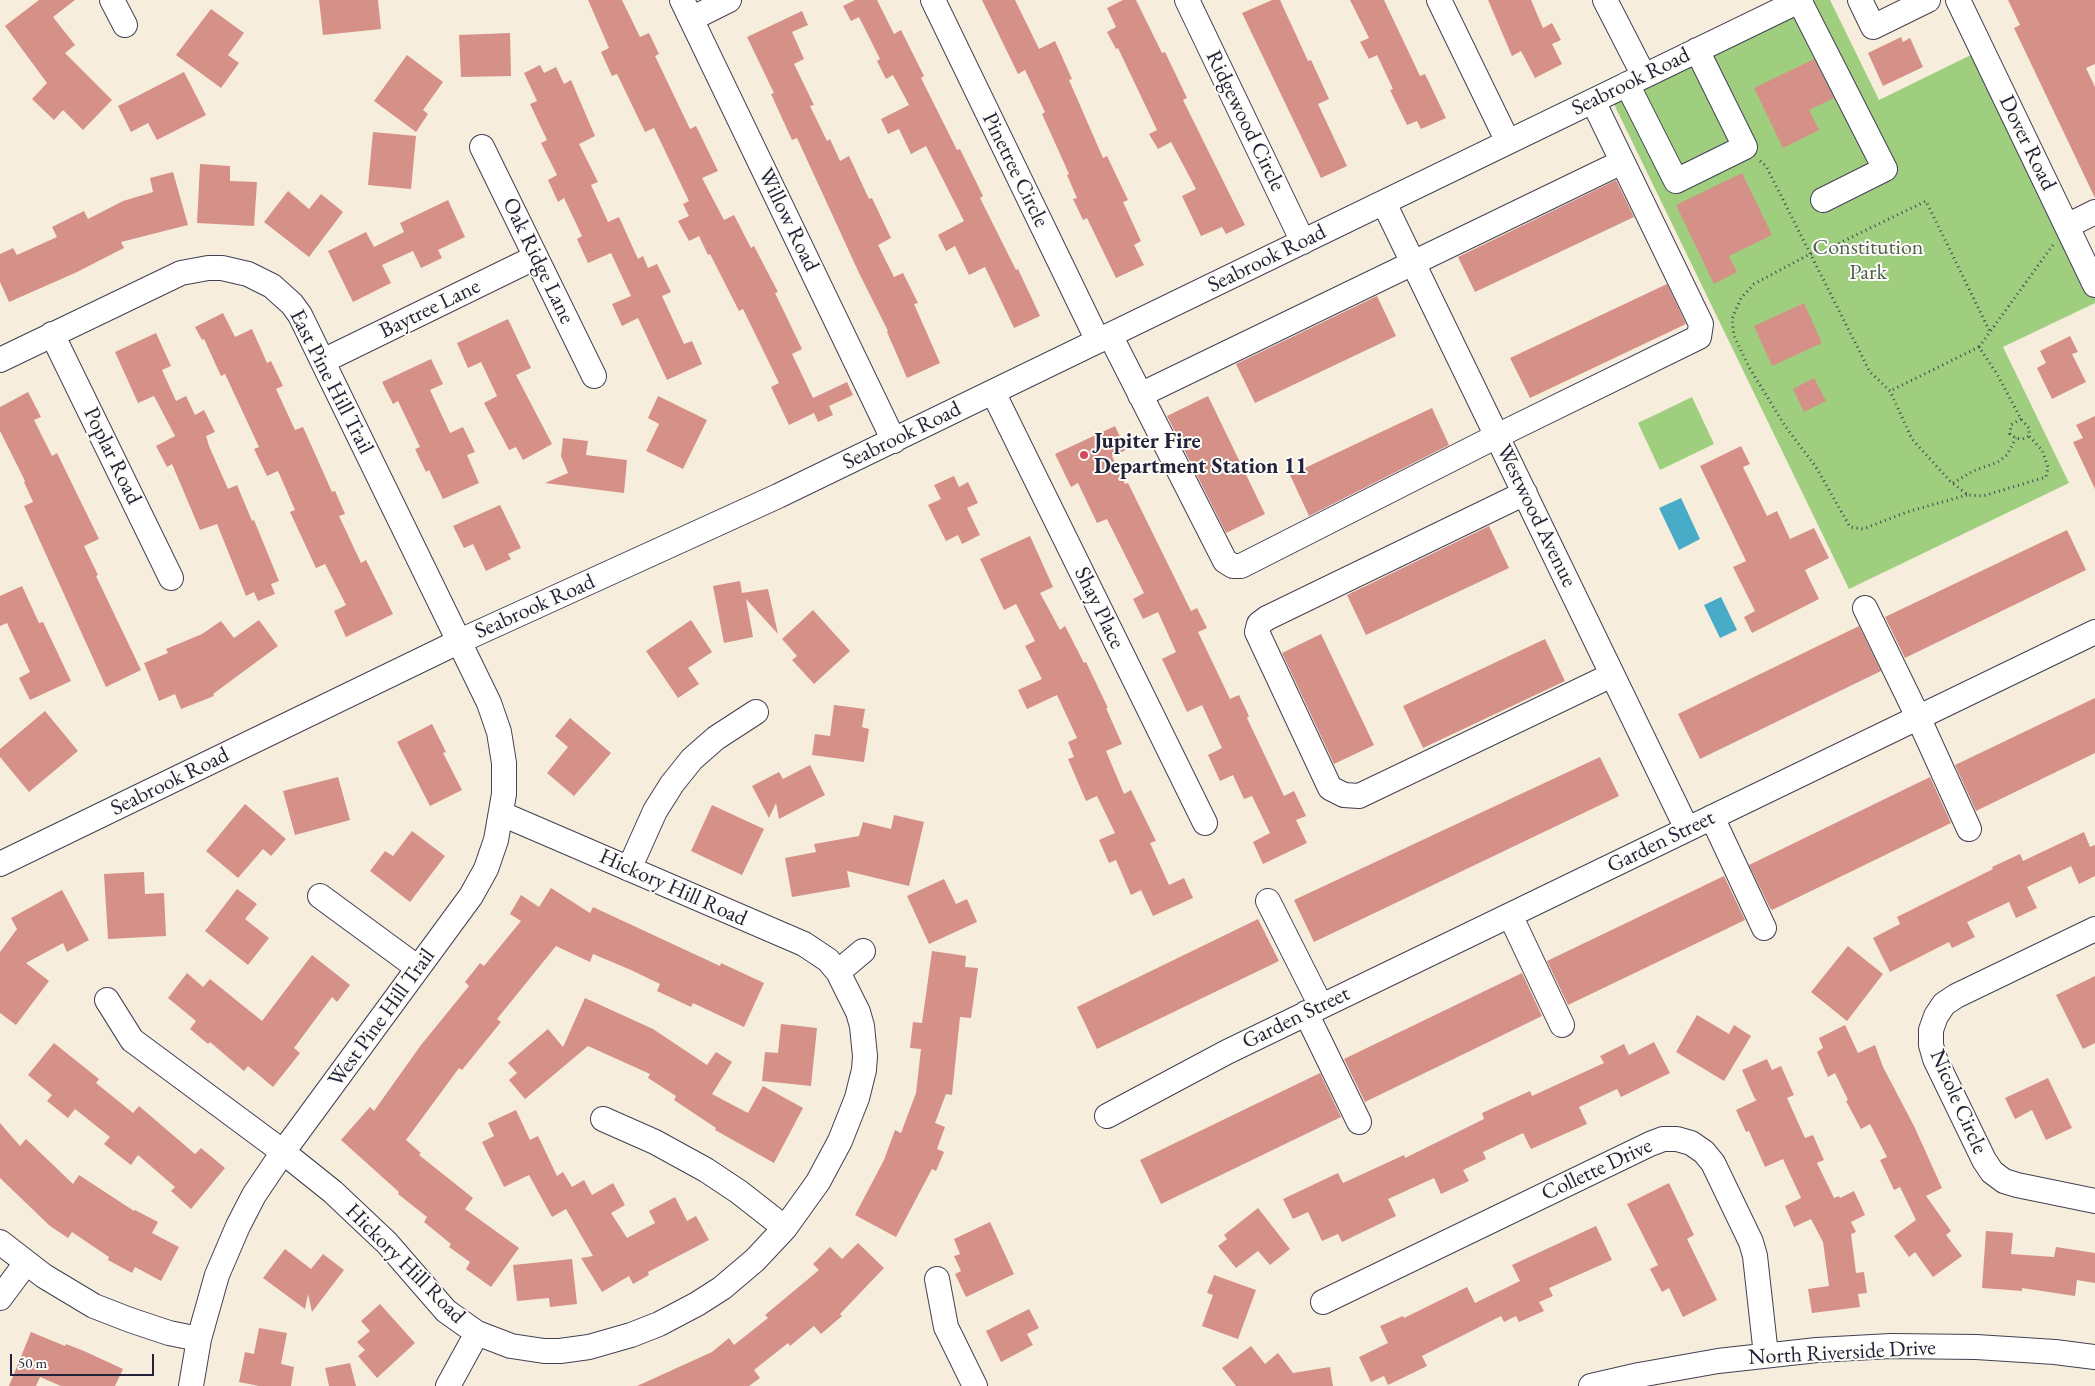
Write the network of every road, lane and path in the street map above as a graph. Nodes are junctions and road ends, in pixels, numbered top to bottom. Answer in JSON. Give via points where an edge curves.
{"nodes":[{"id":1,"x":112,"y":0,"type":"edge"},
{"id":2,"x":729,"y":0,"type":"edge"},
{"id":3,"x":933,"y":0,"type":"edge"},
{"id":4,"x":1187,"y":0,"type":"edge"},
{"id":5,"x":1439,"y":0,"type":"edge"},
{"id":6,"x":1606,"y":0,"type":"edge"},
{"id":7,"x":1800,"y":0,"type":"edge"},
{"id":8,"x":1860,"y":0,"type":"edge"},
{"id":9,"x":1928,"y":0,"type":"edge"},
{"id":10,"x":1958,"y":0,"type":"edge"},
{"id":11,"x":686,"y":9,"type":"edge"},
{"id":12,"x":125,"y":25,"type":"dead end"},
{"id":13,"x":1697,"y":50,"type":"junction"},
{"id":14,"x":1635,"y":80,"type":"junction"},
{"id":15,"x":1593,"y":101,"type":"junction"},
{"id":16,"x":1508,"y":142,"type":"junction"},
{"id":17,"x":482,"y":147,"type":"dead end"},
{"id":18,"x":1745,"y":147,"type":"junction"},
{"id":19,"x":1622,"y":162,"type":"junction"},
{"id":20,"x":1823,"y":200,"type":"dead end"},
{"id":21,"x":1384,"y":203,"type":"junction"},
{"id":22,"x":2095,"y":212,"type":"edge"},
{"id":23,"x":2067,"y":226,"type":"junction"},
{"id":24,"x":1303,"y":242,"type":"junction"},
{"id":25,"x":1810,"y":254,"type":"junction"},
{"id":26,"x":536,"y":258,"type":"junction"},
{"id":27,"x":1413,"y":264,"type":"junction"},
{"id":28,"x":2095,"y":285,"type":"edge"},
{"id":29,"x":1990,"y":332,"type":"junction"},
{"id":30,"x":52,"y":334,"type":"junction"},
{"id":31,"x":1104,"y":338,"type":"junction"},
{"id":32,"x":1978,"y":347,"type":"junction"},
{"id":33,"x":0,"y":360,"type":"edge"},
{"id":34,"x":323,"y":361,"type":"junction"},
{"id":35,"x":594,"y":376,"type":"dead end"},
{"id":36,"x":1890,"y":391,"type":"junction"},
{"id":37,"x":993,"y":392,"type":"junction"},
{"id":38,"x":1140,"y":395,"type":"junction"},
{"id":39,"x":2021,"y":419,"type":"junction"},
{"id":40,"x":1497,"y":436,"type":"junction"},
{"id":41,"x":2029,"y":436,"type":"junction"},
{"id":42,"x":2016,"y":438,"type":"junction"},
{"id":43,"x":894,"y":440,"type":"junction"},
{"id":44,"x":1953,"y":483,"type":"junction"},
{"id":45,"x":1524,"y":493,"type":"junction"},
{"id":46,"x":1968,"y":495,"type":"junction"},
{"id":47,"x":171,"y":578,"type":"dead end"},
{"id":48,"x":1865,"y":608,"type":"dead end"},
{"id":49,"x":2095,"y":632,"type":"edge"},
{"id":50,"x":460,"y":641,"type":"junction"},
{"id":51,"x":1612,"y":675,"type":"junction"},
{"id":52,"x":756,"y":712,"type":"dead end"},
{"id":53,"x":1918,"y":717,"type":"junction"},
{"id":54,"x":502,"y":814,"type":"junction"},
{"id":55,"x":1712,"y":817,"type":"junction"},
{"id":56,"x":1205,"y":823,"type":"dead end"},
{"id":57,"x":1969,"y":828,"type":"dead end"},
{"id":58,"x":1687,"y":829,"type":"junction"},
{"id":59,"x":0,"y":864,"type":"edge"},
{"id":60,"x":630,"y":869,"type":"junction"},
{"id":61,"x":320,"y":896,"type":"dead end"},
{"id":62,"x":1268,"y":902,"type":"dead end"},
{"id":63,"x":1510,"y":915,"type":"junction"},
{"id":64,"x":1764,"y":928,"type":"dead end"},
{"id":65,"x":2095,"y":929,"type":"edge"},
{"id":66,"x":863,"y":951,"type":"dead end"},
{"id":67,"x":418,"y":968,"type":"junction"},
{"id":68,"x":838,"y":972,"type":"junction"},
{"id":69,"x":107,"y":1000,"type":"dead end"},
{"id":70,"x":1313,"y":1010,"type":"junction"},
{"id":71,"x":1562,"y":1025,"type":"dead end"},
{"id":72,"x":1107,"y":1116,"type":"dead end"},
{"id":73,"x":603,"y":1119,"type":"dead end"},
{"id":74,"x":1358,"y":1122,"type":"dead end"},
{"id":75,"x":283,"y":1152,"type":"junction"},
{"id":76,"x":2095,"y":1201,"type":"edge"},
{"id":77,"x":785,"y":1228,"type":"junction"},
{"id":78,"x":0,"y":1242,"type":"edge"},
{"id":79,"x":26,"y":1263,"type":"junction"},
{"id":80,"x":937,"y":1279,"type":"dead end"},
{"id":81,"x":0,"y":1298,"type":"edge"},
{"id":82,"x":1323,"y":1302,"type":"dead end"},
{"id":83,"x":477,"y":1333,"type":"junction"},
{"id":84,"x":199,"y":1339,"type":"junction"},
{"id":85,"x":1766,"y":1355,"type":"junction"},
{"id":86,"x":2095,"y":1357,"type":"edge"},
{"id":87,"x":191,"y":1386,"type":"edge"},
{"id":88,"x":448,"y":1386,"type":"edge"},
{"id":89,"x":975,"y":1386,"type":"edge"},
{"id":90,"x":1591,"y":1386,"type":"edge"}],
"edges":[{"from":1,"to":12,"type":"street"},
{"from":2,"to":11,"type":"street"},
{"from":3,"to":31,"type":"street","name":"Pinetree Circle"},
{"from":4,"to":24,"type":"street","name":"Ridgewood Circle"},
{"from":5,"to":16,"type":"street"},
{"from":6,"to":14,"type":"street"},
{"from":7,"to":13,"type":"street","name":"Seabrook Road"},
{"from":7,"to":20,"type":"street","via":[[1884,169]]},
{"from":8,"to":9,"type":"street","via":[[1873,27]]},
{"from":10,"to":23,"type":"street","name":"Dover Road"},
{"from":11,"to":43,"type":"street","name":"Willow Road"},
{"from":13,"to":14,"type":"street","name":"Seabrook Road"},
{"from":13,"to":18,"type":"street"},
{"from":14,"to":15,"type":"street","name":"Seabrook Road"},
{"from":14,"to":18,"type":"street","via":[[1676,181]]},
{"from":15,"to":16,"type":"street","name":"Seabrook Road"},
{"from":15,"to":19,"type":"street"},
{"from":16,"to":21,"type":"street","name":"Seabrook Road"},
{"from":17,"to":26,"type":"street","name":"Oak Ridge Lane"},
{"from":18,"to":25,"type":"path","via":[[1766,166]]},
{"from":19,"to":27,"type":"street"},
{"from":19,"to":40,"type":"street","via":[[1701,324],[1699,336]]},
{"from":21,"to":24,"type":"street","name":"Seabrook Road"},
{"from":21,"to":27,"type":"street","name":"Westwood Avenue"},
{"from":22,"to":23,"type":"street"},
{"from":23,"to":28,"type":"street","name":"Dover Road"},
{"from":23,"to":29,"type":"path"},
{"from":24,"to":31,"type":"street","name":"Seabrook Road"},
{"from":25,"to":29,"type":"path","via":[[1821,252],[1926,201]]},
{"from":25,"to":36,"type":"path","via":[[1870,372]]},
{"from":25,"to":46,"type":"path","via":[[1754,284],[1741,298],[1732,319],[1734,336],[1749,367],[1785,426],[1816,467],[1850,527],[1863,529],[1907,512]]},
{"from":26,"to":34,"type":"street","name":"Baytree Lane"},
{"from":26,"to":35,"type":"street","name":"Oak Ridge Lane"},
{"from":27,"to":38,"type":"street"},
{"from":27,"to":40,"type":"street","name":"Westwood Avenue"},
{"from":29,"to":32,"type":"path"},
{"from":30,"to":33,"type":"street","name":"East Pine Hill Trail"},
{"from":30,"to":34,"type":"street","name":"East Pine Hill Trail","via":[[181,272],[222,268],[260,279],[292,304]]},
{"from":30,"to":47,"type":"street","name":"Poplar Road"},
{"from":31,"to":37,"type":"street","name":"Seabrook Road"},
{"from":31,"to":38,"type":"street","name":"Pinetree Circle"},
{"from":32,"to":36,"type":"path"},
{"from":32,"to":39,"type":"path"},
{"from":34,"to":50,"type":"street","name":"East Pine Hill Trail"},
{"from":36,"to":44,"type":"path","via":[[1912,439]]},
{"from":37,"to":43,"type":"street","name":"Seabrook Road"},
{"from":37,"to":56,"type":"street","name":"Shay Place"},
{"from":38,"to":40,"type":"street","name":"Pinetree Circle","via":[[1224,561],[1233,566],[1241,566]]},
{"from":39,"to":41,"type":"path","via":[[2029,428]]},
{"from":39,"to":42,"type":"path","via":[[2011,425],[2010,434]]},
{"from":40,"to":45,"type":"street","name":"Westwood Avenue"},
{"from":41,"to":42,"type":"path"},
{"from":41,"to":46,"type":"path","via":[[2042,450],[2048,467],[2046,477],[1983,496]]},
{"from":42,"to":44,"type":"path","via":[[2007,455],[1998,462]]},
{"from":43,"to":50,"type":"street","name":"Seabrook Road"},
{"from":44,"to":46,"type":"path"},
{"from":45,"to":51,"type":"street","name":"Westwood Avenue"},
{"from":45,"to":51,"type":"street","via":[[1275,613],[1259,624],[1257,632],[1330,788],[1344,796],[1359,796]]},
{"from":48,"to":53,"type":"street"},
{"from":49,"to":53,"type":"street","name":"Garden Street"},
{"from":50,"to":54,"type":"street","name":"West Pine Hill Trail","via":[[499,732],[504,763]]},
{"from":50,"to":59,"type":"street","name":"Seabrook Road"},
{"from":51,"to":58,"type":"street","name":"Westwood Avenue"},
{"from":52,"to":60,"type":"street","via":[[716,738],[692,759],[655,811]]},
{"from":53,"to":55,"type":"street","name":"Garden Street"},
{"from":53,"to":57,"type":"street"},
{"from":54,"to":60,"type":"street","name":"Hickory Hill Road"},
{"from":54,"to":67,"type":"street","name":"West Pine Hill Trail","via":[[486,869],[471,896]]},
{"from":55,"to":58,"type":"street","name":"Garden Street"},
{"from":55,"to":64,"type":"street"},
{"from":58,"to":63,"type":"street","name":"Garden Street"},
{"from":60,"to":68,"type":"street","name":"Hickory Hill Road","via":[[804,944],[828,960]]},
{"from":61,"to":67,"type":"street"},
{"from":62,"to":70,"type":"street"},
{"from":63,"to":70,"type":"street","name":"Garden Street"},
{"from":63,"to":71,"type":"street"},
{"from":65,"to":76,"type":"street","name":"Nicole Circle","via":[[1944,1004],[1931,1030],[1931,1045],[1992,1172],[2017,1185]]},
{"from":66,"to":68,"type":"street"},
{"from":67,"to":75,"type":"street","name":"West Pine Hill Trail"},
{"from":68,"to":77,"type":"street","name":"Hickory Hill Road","via":[[862,1026],[864,1070],[840,1141],[818,1182]]},
{"from":69,"to":75,"type":"street","name":"Hickory Hill Road","via":[[132,1040]]},
{"from":70,"to":72,"type":"street","name":"Garden Street"},
{"from":70,"to":74,"type":"street"},
{"from":73,"to":77,"type":"street","via":[[706,1170]]},
{"from":75,"to":83,"type":"street","name":"Hickory Hill Road","via":[[334,1192],[387,1243],[446,1311]]},
{"from":75,"to":84,"type":"street","name":"West Pine Hill Trail","via":[[238,1226],[217,1275]]},
{"from":77,"to":83,"type":"street","name":"Hickory Hill Road","via":[[756,1260],[722,1288],[682,1312],[631,1335],[589,1347],[544,1351],[512,1346]]},
{"from":78,"to":79,"type":"street"},
{"from":79,"to":81,"type":"street"},
{"from":79,"to":84,"type":"street","via":[[76,1297],[113,1314],[169,1333]]},
{"from":80,"to":89,"type":"street","via":[[946,1327]]},
{"from":82,"to":85,"type":"street","name":"Collette Drive","via":[[1650,1144],[1677,1139],[1691,1143],[1713,1163],[1751,1242]]},
{"from":83,"to":88,"type":"street"},
{"from":84,"to":87,"type":"street","name":"West Pine Hill Trail"},
{"from":85,"to":86,"type":"street","name":"North Riverside Drive","via":[[1891,1346],[1976,1347]]},
{"from":85,"to":90,"type":"street","name":"North Riverside Drive","via":[[1678,1368]]}]}
